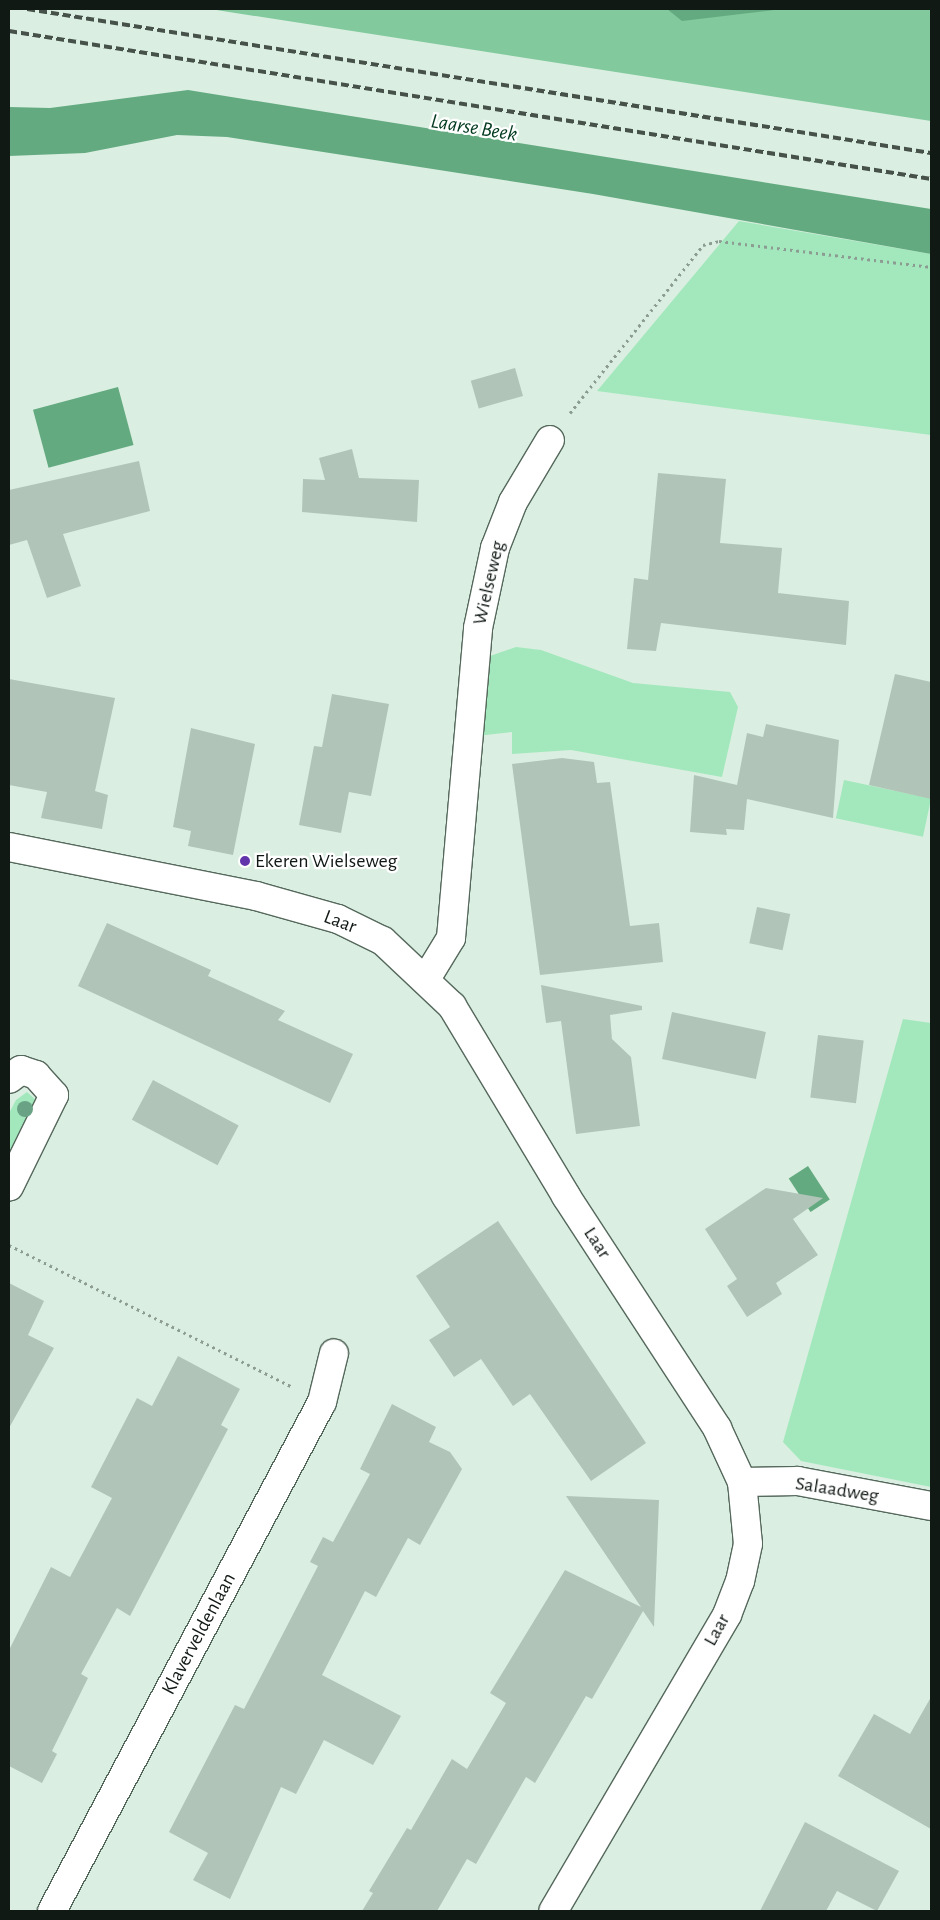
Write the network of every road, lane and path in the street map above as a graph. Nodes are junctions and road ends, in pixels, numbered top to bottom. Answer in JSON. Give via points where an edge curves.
{"nodes":[{"id":1,"x":931,"y":267,"type":"edge"},
{"id":2,"x":550,"y":440,"type":"joint"},
{"id":3,"x":9,"y":847,"type":"edge"},
{"id":4,"x":426,"y":979,"type":"junction"},
{"id":5,"x":9,"y":1079,"type":"edge"},
{"id":6,"x":9,"y":1187,"type":"edge"},
{"id":7,"x":9,"y":1245,"type":"edge"},
{"id":8,"x":334,"y":1353,"type":"dead end"},
{"id":9,"x":322,"y":1402,"type":"junction"},
{"id":10,"x":742,"y":1482,"type":"junction"},
{"id":11,"x":931,"y":1506,"type":"edge"},
{"id":12,"x":52,"y":1911,"type":"edge"},
{"id":13,"x":553,"y":1911,"type":"edge"}],
"edges":[{"from":1,"to":2,"type":"path","via":[[719,241],[703,245]]},
{"from":2,"to":4,"type":"street","name":"Wielseweg","via":[[513,502],[495,548],[478,628],[451,938]]},
{"from":3,"to":4,"type":"street","name":"Laar","via":[[256,896],[338,920],[383,941]]},
{"from":4,"to":10,"type":"street","name":"Laar","via":[[452,1006],[566,1196],[716,1428]]},
{"from":5,"to":6,"type":"street","via":[[21,1070],[36,1075],[54,1095]]},
{"from":7,"to":9,"type":"path"},
{"from":8,"to":9,"type":"street","name":"Klaverveldenlaan"},
{"from":9,"to":12,"type":"street","name":"Klaverveldenlaan"},
{"from":10,"to":11,"type":"street","name":"Salaadweg","via":[[798,1481]]},
{"from":10,"to":13,"type":"street","name":"Laar","via":[[748,1544],[727,1615]]}]}
